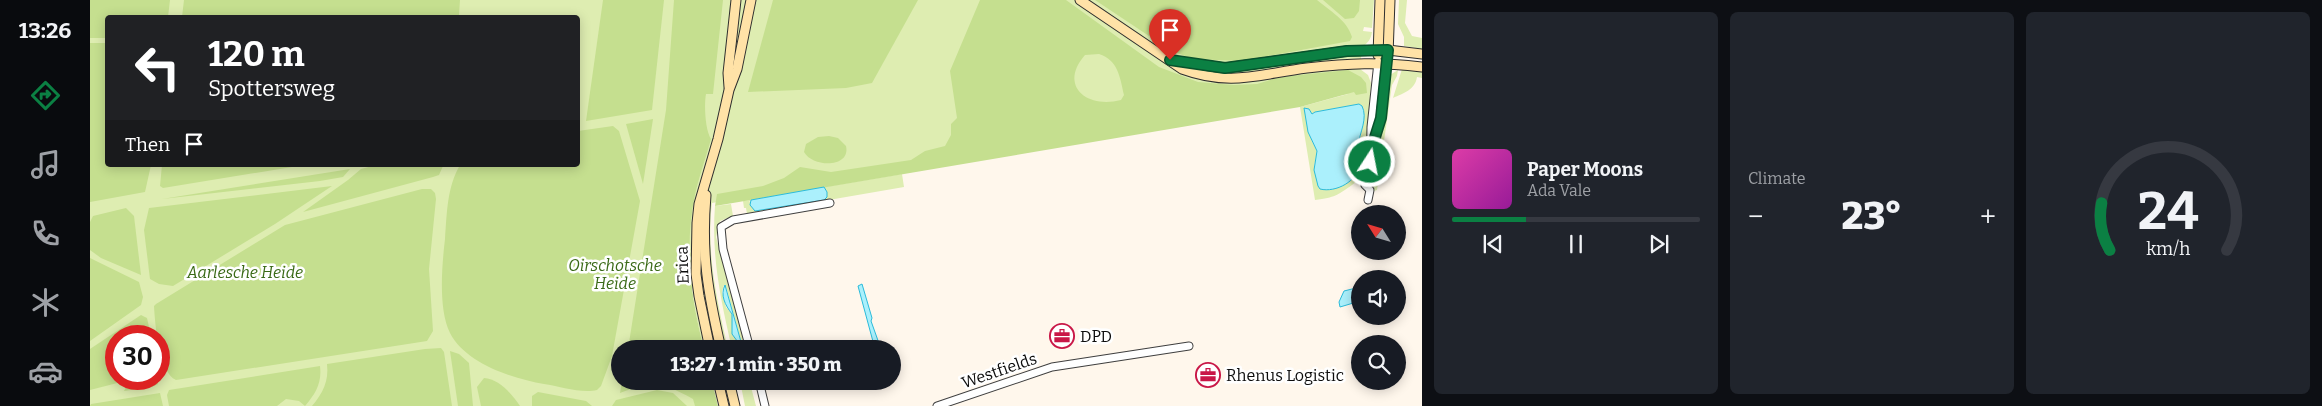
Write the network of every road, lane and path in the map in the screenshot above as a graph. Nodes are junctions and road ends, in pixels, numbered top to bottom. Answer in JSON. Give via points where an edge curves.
{"nodes":[{"id":1,"x":736,"y":0,"type":"edge"},
{"id":2,"x":751,"y":0,"type":"edge"},
{"id":3,"x":1080,"y":0,"type":"edge"},
{"id":4,"x":1380,"y":0,"type":"edge"},
{"id":5,"x":1390,"y":0,"type":"edge"},
{"id":6,"x":1378,"y":49,"type":"junction"},
{"id":7,"x":1388,"y":50,"type":"junction"},
{"id":8,"x":1422,"y":54,"type":"edge"},
{"id":9,"x":1170,"y":60,"type":"junction"},
{"id":10,"x":1382,"y":62,"type":"junction"},
{"id":11,"x":1422,"y":67,"type":"edge"},
{"id":12,"x":729,"y":90,"type":"junction"},
{"id":13,"x":708,"y":180,"type":"junction"},
{"id":14,"x":1368,"y":200,"type":"dead end"},
{"id":15,"x":830,"y":203,"type":"dead end"},
{"id":16,"x":708,"y":340,"type":"edge"},
{"id":17,"x":719,"y":340,"type":"edge"},
{"id":18,"x":748,"y":340,"type":"edge"},
{"id":19,"x":1189,"y":346,"type":"dead end"},
{"id":20,"x":720,"y":390,"type":"edge"},
{"id":21,"x":731,"y":390,"type":"edge"},
{"id":22,"x":761,"y":390,"type":"edge"},
{"id":23,"x":724,"y":406,"type":"edge"},
{"id":24,"x":735,"y":406,"type":"edge"},
{"id":25,"x":765,"y":406,"type":"edge"},
{"id":26,"x":937,"y":406,"type":"edge"}],
"edges":[{"from":1,"to":12,"type":"street","name":"Erica"},
{"from":2,"to":12,"type":"street","name":"Erica","via":[[737,69]]},
{"from":3,"to":9,"type":"street"},
{"from":4,"to":6,"type":"street"},
{"from":5,"to":7,"type":"street"},
{"from":6,"to":7,"type":"street"},
{"from":6,"to":9,"type":"street","via":[[1225,68]]},
{"from":6,"to":10,"type":"street"},
{"from":7,"to":8,"type":"street"},
{"from":7,"to":10,"type":"street"},
{"from":9,"to":10,"type":"street","via":[[1200,76],[1230,80],[1305,68]]},
{"from":10,"to":11,"type":"street"},
{"from":10,"to":14,"type":"street","via":[[1381,118],[1371,150],[1366,185],[1370,190]]},
{"from":12,"to":13,"type":"street","name":"Erica"},
{"from":13,"to":16,"type":"street","name":"Erica","via":[[699,204],[696,260]]},
{"from":13,"to":17,"type":"street","name":"Erica","via":[[704,225],[705,272]]},
{"from":15,"to":18,"type":"street","via":[[733,220],[721,227],[723,249]]},
{"from":19,"to":26,"type":"street","name":"Westfields","via":[[1052,367]]},
{"from":20,"to":23,"type":"street"},
{"from":21,"to":24,"type":"street"},
{"from":22,"to":25,"type":"street"}]}
